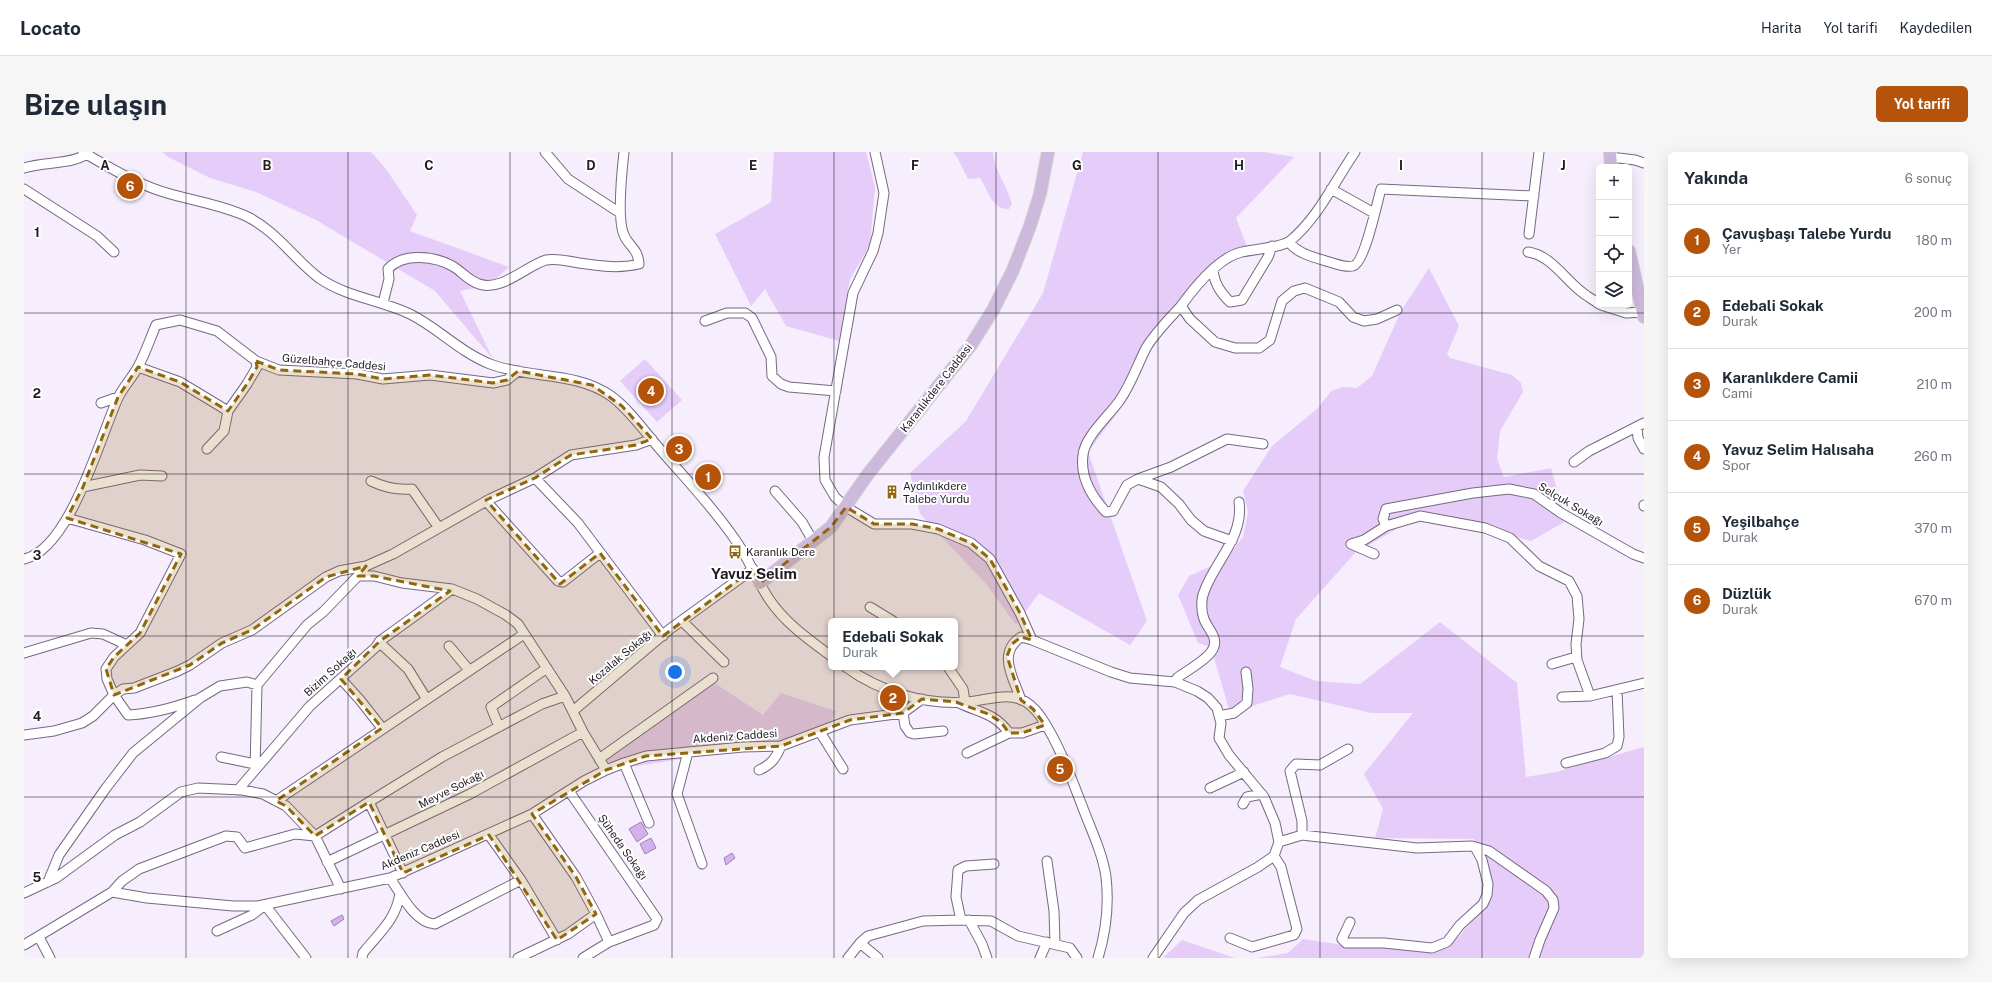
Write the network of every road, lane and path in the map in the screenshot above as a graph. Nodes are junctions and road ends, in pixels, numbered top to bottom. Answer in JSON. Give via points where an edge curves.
{"nodes":[{"id":1,"x":544,"y":152,"type":"edge"},
{"id":2,"x":624,"y":152,"type":"edge"},
{"id":3,"x":875,"y":152,"type":"edge"},
{"id":4,"x":1048,"y":152,"type":"edge"},
{"id":5,"x":1355,"y":152,"type":"edge"},
{"id":6,"x":1539,"y":152,"type":"edge"},
{"id":7,"x":86,"y":153,"type":"edge"},
{"id":8,"x":1610,"y":159,"type":"edge"},
{"id":9,"x":1644,"y":164,"type":"edge"},
{"id":10,"x":24,"y":168,"type":"edge"},
{"id":11,"x":24,"y":189,"type":"edge"},
{"id":12,"x":1331,"y":189,"type":"junction"},
{"id":13,"x":1534,"y":196,"type":"junction"},
{"id":14,"x":620,"y":213,"type":"junction"},
{"id":15,"x":1374,"y":213,"type":"junction"},
{"id":16,"x":1529,"y":234,"type":"dead end"},
{"id":17,"x":1288,"y":242,"type":"junction"},
{"id":18,"x":1272,"y":246,"type":"junction"},
{"id":19,"x":114,"y":252,"type":"dead end"},
{"id":20,"x":1528,"y":252,"type":"dead end"},
{"id":21,"x":1632,"y":258,"type":"edge"},
{"id":22,"x":1213,"y":269,"type":"junction"},
{"id":23,"x":1639,"y":275,"type":"edge"},
{"id":24,"x":1596,"y":302,"type":"edge"},
{"id":25,"x":382,"y":303,"type":"junction"},
{"id":26,"x":1181,"y":306,"type":"junction"},
{"id":27,"x":1612,"y":308,"type":"edge"},
{"id":28,"x":1397,"y":310,"type":"dead end"},
{"id":29,"x":1643,"y":315,"type":"edge"},
{"id":30,"x":705,"y":321,"type":"dead end"},
{"id":31,"x":256,"y":361,"type":"junction"},
{"id":32,"x":138,"y":367,"type":"junction"},
{"id":33,"x":518,"y":371,"type":"junction"},
{"id":34,"x":836,"y":391,"type":"junction"},
{"id":35,"x":118,"y":397,"type":"junction"},
{"id":36,"x":101,"y":403,"type":"dead end"},
{"id":37,"x":228,"y":411,"type":"junction"},
{"id":38,"x":1641,"y":426,"type":"edge"},
{"id":39,"x":652,"y":439,"type":"junction"},
{"id":40,"x":1263,"y":444,"type":"dead end"},
{"id":41,"x":207,"y":449,"type":"dead end"},
{"id":42,"x":1644,"y":449,"type":"edge"},
{"id":43,"x":1574,"y":462,"type":"dead end"},
{"id":44,"x":162,"y":476,"type":"dead end"},
{"id":45,"x":535,"y":478,"type":"junction"},
{"id":46,"x":1138,"y":480,"type":"junction"},
{"id":47,"x":371,"y":481,"type":"dead end"},
{"id":48,"x":83,"y":486,"type":"junction"},
{"id":49,"x":775,"y":491,"type":"dead end"},
{"id":50,"x":486,"y":501,"type":"junction"},
{"id":51,"x":1239,"y":502,"type":"dead end"},
{"id":52,"x":846,"y":507,"type":"junction"},
{"id":53,"x":67,"y":518,"type":"junction"},
{"id":54,"x":1386,"y":526,"type":"junction"},
{"id":55,"x":439,"y":528,"type":"junction"},
{"id":56,"x":814,"y":541,"type":"junction"},
{"id":57,"x":1232,"y":541,"type":"junction"},
{"id":58,"x":600,"y":553,"type":"junction"},
{"id":59,"x":1374,"y":554,"type":"dead end"},
{"id":60,"x":1644,"y":558,"type":"edge"},
{"id":61,"x":24,"y":559,"type":"edge"},
{"id":62,"x":366,"y":566,"type":"junction"},
{"id":63,"x":753,"y":569,"type":"junction"},
{"id":64,"x":358,"y":576,"type":"junction"},
{"id":65,"x":760,"y":583,"type":"junction"},
{"id":66,"x":452,"y":589,"type":"junction"},
{"id":67,"x":870,"y":607,"type":"dead end"},
{"id":68,"x":888,"y":618,"type":"edge"},
{"id":69,"x":682,"y":621,"type":"junction"},
{"id":70,"x":524,"y":634,"type":"junction"},
{"id":71,"x":663,"y":636,"type":"junction"},
{"id":72,"x":1032,"y":640,"type":"junction"},
{"id":73,"x":380,"y":642,"type":"junction"},
{"id":74,"x":127,"y":645,"type":"junction"},
{"id":75,"x":449,"y":646,"type":"dead end"},
{"id":76,"x":24,"y":653,"type":"edge"},
{"id":77,"x":828,"y":654,"type":"edge"},
{"id":78,"x":1576,"y":657,"type":"junction"},
{"id":79,"x":724,"y":662,"type":"dead end"},
{"id":80,"x":1552,"y":664,"type":"dead end"},
{"id":81,"x":547,"y":668,"type":"junction"},
{"id":82,"x":469,"y":670,"type":"junction"},
{"id":83,"x":850,"y":670,"type":"edge"},
{"id":84,"x":950,"y":670,"type":"edge"},
{"id":85,"x":1246,"y":672,"type":"dead end"},
{"id":86,"x":713,"y":678,"type":"dead end"},
{"id":87,"x":341,"y":680,"type":"junction"},
{"id":88,"x":1175,"y":682,"type":"junction"},
{"id":89,"x":1644,"y":683,"type":"edge"},
{"id":90,"x":258,"y":685,"type":"junction"},
{"id":91,"x":1617,"y":690,"type":"junction"},
{"id":92,"x":114,"y":695,"type":"junction"},
{"id":93,"x":565,"y":696,"type":"junction"},
{"id":94,"x":1590,"y":696,"type":"junction"},
{"id":95,"x":1562,"y":697,"type":"dead end"},
{"id":96,"x":200,"y":698,"type":"junction"},
{"id":97,"x":426,"y":698,"type":"junction"},
{"id":98,"x":922,"y":698,"type":"junction"},
{"id":99,"x":1021,"y":700,"type":"junction"},
{"id":100,"x":956,"y":702,"type":"junction"},
{"id":101,"x":965,"y":702,"type":"junction"},
{"id":102,"x":573,"y":711,"type":"junction"},
{"id":103,"x":902,"y":713,"type":"junction"},
{"id":104,"x":1219,"y":716,"type":"junction"},
{"id":105,"x":1046,"y":725,"type":"junction"},
{"id":106,"x":499,"y":727,"type":"junction"},
{"id":107,"x":382,"y":728,"type":"junction"},
{"id":108,"x":943,"y":731,"type":"dead end"},
{"id":109,"x":583,"y":732,"type":"junction"},
{"id":110,"x":820,"y":732,"type":"junction"},
{"id":111,"x":1010,"y":733,"type":"junction"},
{"id":112,"x":24,"y":735,"type":"edge"},
{"id":113,"x":781,"y":746,"type":"junction"},
{"id":114,"x":1348,"y":749,"type":"dead end"},
{"id":115,"x":688,"y":752,"type":"junction"},
{"id":116,"x":967,"y":753,"type":"dead end"},
{"id":117,"x":221,"y":757,"type":"dead end"},
{"id":118,"x":599,"y":759,"type":"junction"},
{"id":119,"x":624,"y":763,"type":"junction"},
{"id":120,"x":1566,"y":763,"type":"dead end"},
{"id":121,"x":255,"y":767,"type":"junction"},
{"id":122,"x":843,"y":769,"type":"dead end"},
{"id":123,"x":606,"y":770,"type":"junction"},
{"id":124,"x":759,"y":770,"type":"dead end"},
{"id":125,"x":1244,"y":772,"type":"junction"},
{"id":126,"x":1210,"y":788,"type":"dead end"},
{"id":127,"x":238,"y":790,"type":"junction"},
{"id":128,"x":569,"y":791,"type":"junction"},
{"id":129,"x":1262,"y":794,"type":"junction"},
{"id":130,"x":276,"y":801,"type":"junction"},
{"id":131,"x":369,"y":802,"type":"junction"},
{"id":132,"x":1243,"y":804,"type":"dead end"},
{"id":133,"x":532,"y":814,"type":"junction"},
{"id":134,"x":649,"y":823,"type":"dead end"},
{"id":135,"x":489,"y":834,"type":"junction"},
{"id":136,"x":386,"y":835,"type":"junction"},
{"id":137,"x":1302,"y":835,"type":"junction"},
{"id":138,"x":315,"y":836,"type":"junction"},
{"id":139,"x":1279,"y":842,"type":"junction"},
{"id":140,"x":1475,"y":847,"type":"junction"},
{"id":141,"x":1274,"y":856,"type":"junction"},
{"id":142,"x":1047,"y":861,"type":"dead end"},
{"id":143,"x":327,"y":862,"type":"junction"},
{"id":144,"x":702,"y":864,"type":"dead end"},
{"id":145,"x":994,"y":864,"type":"dead end"},
{"id":146,"x":403,"y":872,"type":"junction"},
{"id":147,"x":390,"y":878,"type":"junction"},
{"id":148,"x":521,"y":880,"type":"junction"},
{"id":149,"x":48,"y":882,"type":"junction"},
{"id":150,"x":341,"y":889,"type":"junction"},
{"id":151,"x":112,"y":892,"type":"junction"},
{"id":152,"x":24,"y":893,"type":"edge"},
{"id":153,"x":400,"y":893,"type":"junction"},
{"id":154,"x":265,"y":905,"type":"junction"},
{"id":155,"x":596,"y":914,"type":"junction"},
{"id":156,"x":965,"y":920,"type":"junction"},
{"id":157,"x":1350,"y":922,"type":"dead end"},
{"id":158,"x":217,"y":931,"type":"dead end"},
{"id":159,"x":39,"y":937,"type":"junction"},
{"id":160,"x":1230,"y":938,"type":"dead end"},
{"id":161,"x":557,"y":940,"type":"junction"},
{"id":162,"x":609,"y":942,"type":"junction"},
{"id":163,"x":860,"y":943,"type":"junction"},
{"id":164,"x":1051,"y":943,"type":"junction"},
{"id":165,"x":24,"y":945,"type":"edge"},
{"id":166,"x":50,"y":958,"type":"edge"},
{"id":167,"x":306,"y":958,"type":"edge"},
{"id":168,"x":362,"y":958,"type":"edge"},
{"id":169,"x":518,"y":958,"type":"edge"},
{"id":170,"x":582,"y":958,"type":"edge"},
{"id":171,"x":848,"y":958,"type":"edge"},
{"id":172,"x":878,"y":958,"type":"edge"},
{"id":173,"x":986,"y":958,"type":"edge"},
{"id":174,"x":1040,"y":958,"type":"edge"},
{"id":175,"x":1077,"y":958,"type":"edge"},
{"id":176,"x":1098,"y":958,"type":"edge"},
{"id":177,"x":1153,"y":958,"type":"edge"},
{"id":178,"x":1534,"y":958,"type":"edge"}],
"edges":[{"from":1,"to":14,"type":"street","via":[[568,179]]},
{"from":2,"to":14,"type":"street"},
{"from":3,"to":34,"type":"street","via":[[884,193],[878,233],[873,251],[853,293]]},
{"from":4,"to":52,"type":"main road","name":"Karanlıkdere Caddesi","via":[[1040,194],[1030,226],[1013,270],[993,310],[959,361],[868,474]]},
{"from":5,"to":12,"type":"street"},
{"from":6,"to":13,"type":"street"},
{"from":7,"to":10,"type":"street","via":[[71,161],[53,161]]},
{"from":7,"to":25,"type":"street","via":[[156,190],[247,217],[270,231],[320,278],[341,289]]},
{"from":8,"to":9,"type":"street","via":[[1635,160]]},
{"from":11,"to":19,"type":"street","via":[[97,236]]},
{"from":12,"to":15,"type":"street"},
{"from":12,"to":17,"type":"street","via":[[1310,219]]},
{"from":13,"to":15,"type":"street","via":[[1381,189]]},
{"from":13,"to":16,"type":"street"},
{"from":14,"to":25,"type":"street","via":[[624,235],[639,257],[639,264],[614,268],[565,260],[547,260],[491,286],[478,284],[453,266],[435,260],[408,258],[394,262],[388,269],[389,279]]},
{"from":15,"to":17,"type":"street","via":[[1365,248],[1354,266],[1344,266],[1294,250]]},
{"from":17,"to":18,"type":"street"},
{"from":18,"to":22,"type":"street","via":[[1240,252]]},
{"from":18,"to":22,"type":"street","via":[[1242,300],[1230,302],[1223,295],[1216,283]]},
{"from":20,"to":24,"type":"street","via":[[1537,253],[1582,293]]},
{"from":21,"to":23,"type":"main road"},
{"from":22,"to":26,"type":"street"},
{"from":23,"to":29,"type":"main road"},
{"from":25,"to":33,"type":"street","via":[[423,321],[478,358]]},
{"from":26,"to":28,"type":"street","via":[[1190,319],[1215,342],[1235,348],[1259,348],[1270,340],[1282,301],[1294,291],[1305,288],[1339,302],[1353,317],[1364,321],[1377,319]]},
{"from":26,"to":46,"type":"street","via":[[1147,347],[1120,400],[1084,446],[1084,478],[1096,502],[1106,512],[1113,511],[1127,485]]},
{"from":27,"to":29,"type":"street"},
{"from":30,"to":34,"type":"street","via":[[727,313],[745,313],[752,318],[771,357],[772,376],[781,384],[789,388]]},
{"from":31,"to":32,"type":"street","name":"Güzelbahçe Caddesi","via":[[217,331],[180,320],[156,326]]},
{"from":31,"to":33,"type":"street","name":"Güzelbahçe Caddesi","via":[[278,370],[358,374],[383,379],[430,375],[493,383],[507,380]]},
{"from":31,"to":37,"type":"street","via":[[257,367]]},
{"from":32,"to":35,"type":"street"},
{"from":32,"to":37,"type":"street","via":[[180,382]]},
{"from":33,"to":39,"type":"street","via":[[592,385],[622,406]]},
{"from":34,"to":52,"type":"street","via":[[824,457],[825,480],[835,497]]},
{"from":35,"to":36,"type":"street"},
{"from":35,"to":48,"type":"street"},
{"from":37,"to":41,"type":"street","via":[[224,431]]},
{"from":38,"to":42,"type":"street","via":[[1638,438]]},
{"from":38,"to":43,"type":"street","via":[[1589,450]]},
{"from":39,"to":45,"type":"street","via":[[636,445],[571,455]]},
{"from":39,"to":63,"type":"street","via":[[733,537]]},
{"from":40,"to":46,"type":"street","via":[[1227,439],[1171,467]]},
{"from":44,"to":48,"type":"street","via":[[140,475]]},
{"from":45,"to":50,"type":"street"},
{"from":45,"to":58,"type":"street","via":[[578,523]]},
{"from":46,"to":57,"type":"street","via":[[1162,487],[1204,531]]},
{"from":47,"to":55,"type":"street","via":[[398,490],[412,489]]},
{"from":48,"to":53,"type":"street"},
{"from":49,"to":56,"type":"street","via":[[802,522]]},
{"from":50,"to":55,"type":"street"},
{"from":50,"to":58,"type":"street","via":[[558,581],[563,582]]},
{"from":51,"to":57,"type":"street","via":[[1240,515]]},
{"from":52,"to":56,"type":"main road","name":"Karanlıkdere Caddesi","via":[[830,527]]},
{"from":52,"to":72,"type":"street","via":[[874,524],[912,524],[938,529],[971,543],[990,559]]},
{"from":53,"to":61,"type":"street","via":[[47,547]]},
{"from":53,"to":74,"type":"street","via":[[145,540],[181,554],[140,633]]},
{"from":54,"to":59,"type":"street","via":[[1364,540],[1351,544]]},
{"from":54,"to":60,"type":"street","name":"Selçuk Sokağı","via":[[1383,519],[1386,509],[1509,489],[1534,494],[1561,514]]},
{"from":54,"to":78,"type":"street","via":[[1420,516],[1485,528],[1510,538],[1539,566],[1568,581],[1576,596],[1579,619]]},
{"from":55,"to":62,"type":"street"},
{"from":56,"to":65,"type":"main road","name":"Karanlıkdere Caddesi"},
{"from":57,"to":88,"type":"street","via":[[1203,592],[1201,603],[1204,619],[1213,632],[1215,641],[1212,652]]},
{"from":58,"to":71,"type":"street"},
{"from":62,"to":64,"type":"street"},
{"from":62,"to":92,"type":"street","via":[[339,571],[326,577],[252,630],[222,643],[190,665],[150,682],[123,689]]},
{"from":63,"to":65,"type":"street"},
{"from":63,"to":69,"type":"street","name":"Kozalak Sokağı"},
{"from":64,"to":66,"type":"street","via":[[374,576],[402,583]]},
{"from":64,"to":90,"type":"street","via":[[307,625]]},
{"from":65,"to":77,"type":"street","via":[[768,598],[788,622]]},
{"from":66,"to":70,"type":"street","via":[[506,615],[518,624]]},
{"from":66,"to":73,"type":"street","name":"Bizim Sokağı"},
{"from":67,"to":68,"type":"street"},
{"from":69,"to":71,"type":"street","name":"Kozalak Sokağı"},
{"from":69,"to":79,"type":"street"},
{"from":70,"to":81,"type":"street"},
{"from":70,"to":82,"type":"street"},
{"from":71,"to":102,"type":"street","name":"Kozalak Sokağı"},
{"from":72,"to":88,"type":"street","via":[[1130,678]]},
{"from":72,"to":99,"type":"street","via":[[1021,638],[1012,644],[1007,656]]},
{"from":73,"to":87,"type":"street","name":"Bizim Sokağı"},
{"from":73,"to":97,"type":"street","via":[[408,669]]},
{"from":74,"to":76,"type":"street","via":[[103,634],[91,633]]},
{"from":74,"to":92,"type":"street","via":[[106,669]]},
{"from":75,"to":82,"type":"street"},
{"from":78,"to":80,"type":"street"},
{"from":78,"to":94,"type":"street"},
{"from":81,"to":93,"type":"street"},
{"from":81,"to":106,"type":"street","via":[[492,707]]},
{"from":82,"to":97,"type":"street"},
{"from":83,"to":98,"type":"street","via":[[889,691]]},
{"from":84,"to":101,"type":"street","via":[[963,689]]},
{"from":85,"to":104,"type":"street","via":[[1247,703],[1234,713]]},
{"from":86,"to":118,"type":"street"},
{"from":87,"to":107,"type":"street"},
{"from":87,"to":121,"type":"street","name":"Bizim Sokağı","via":[[310,706]]},
{"from":88,"to":104,"type":"street","via":[[1208,698],[1217,708]]},
{"from":89,"to":91,"type":"street"},
{"from":90,"to":96,"type":"street","via":[[247,682],[220,686]]},
{"from":90,"to":121,"type":"street"},
{"from":91,"to":94,"type":"street"},
{"from":91,"to":120,"type":"street","via":[[1617,746],[1606,753]]},
{"from":92,"to":96,"type":"street","via":[[128,715],[148,714]]},
{"from":92,"to":112,"type":"street","via":[[82,723]]},
{"from":93,"to":102,"type":"street"},
{"from":93,"to":106,"type":"street","via":[[542,704]]},
{"from":94,"to":95,"type":"street"},
{"from":96,"to":149,"type":"street","via":[[133,753],[59,855]]},
{"from":97,"to":107,"type":"street"},
{"from":98,"to":100,"type":"street"},
{"from":98,"to":103,"type":"street"},
{"from":99,"to":101,"type":"street","via":[[1001,697]]},
{"from":99,"to":105,"type":"street","via":[[1033,709]]},
{"from":100,"to":101,"type":"street"},
{"from":100,"to":111,"type":"street","via":[[1002,722]]},
{"from":102,"to":109,"type":"street"},
{"from":103,"to":108,"type":"street","via":[[905,726],[910,733]]},
{"from":103,"to":110,"type":"street","name":"Akdeniz Caddesi","via":[[850,720]]},
{"from":104,"to":125,"type":"street","via":[[1219,738],[1229,755]]},
{"from":105,"to":111,"type":"street","via":[[1022,733]]},
{"from":105,"to":176,"type":"street","via":[[1073,783],[1102,859],[1107,904]]},
{"from":106,"to":131,"type":"street","via":[[442,757]]},
{"from":107,"to":130,"type":"street"},
{"from":109,"to":118,"type":"street"},
{"from":109,"to":136,"type":"street","name":"Meyve Sokağı","via":[[470,794]]},
{"from":110,"to":113,"type":"street","name":"Akdeniz Caddesi"},
{"from":110,"to":122,"type":"street"},
{"from":111,"to":116,"type":"street"},
{"from":113,"to":115,"type":"street","name":"Akdeniz Caddesi"},
{"from":113,"to":124,"type":"street","via":[[778,755],[769,766]]},
{"from":114,"to":137,"type":"street","via":[[1320,765],[1296,764],[1290,771],[1302,821]]},
{"from":115,"to":119,"type":"street","name":"Akdeniz Caddesi","via":[[646,756]]},
{"from":115,"to":144,"type":"street","via":[[677,794]]},
{"from":117,"to":121,"type":"street"},
{"from":118,"to":123,"type":"street"},
{"from":119,"to":123,"type":"street","name":"Akdeniz Caddesi"},
{"from":119,"to":134,"type":"street"},
{"from":121,"to":127,"type":"street","name":"Bizim Sokağı"},
{"from":123,"to":128,"type":"street","name":"Akdeniz Caddesi"},
{"from":125,"to":126,"type":"street"},
{"from":125,"to":129,"type":"street"},
{"from":127,"to":130,"type":"street","via":[[263,794]]},
{"from":127,"to":149,"type":"street","via":[[198,788],[181,792]]},
{"from":128,"to":133,"type":"street","name":"Akdeniz Caddesi"},
{"from":128,"to":162,"type":"street","name":"Şüheda Sokağı","via":[[656,917],[657,922],[654,925]]},
{"from":129,"to":132,"type":"street","via":[[1248,797]]},
{"from":129,"to":139,"type":"street","via":[[1275,824]]},
{"from":130,"to":138,"type":"street","via":[[286,806]]},
{"from":131,"to":136,"type":"street"},
{"from":131,"to":138,"type":"street"},
{"from":133,"to":135,"type":"street","name":"Akdeniz Caddesi"},
{"from":133,"to":155,"type":"street","via":[[576,877]]},
{"from":135,"to":146,"type":"street","name":"Akdeniz Caddesi"},
{"from":135,"to":148,"type":"street"},
{"from":136,"to":143,"type":"street","name":"Meyve Sokağı"},
{"from":136,"to":146,"type":"street"},
{"from":137,"to":139,"type":"street"},
{"from":137,"to":140,"type":"street","via":[[1417,848]]},
{"from":138,"to":143,"type":"street"},
{"from":138,"to":151,"type":"street","via":[[295,834],[245,848],[237,837],[226,836],[138,869]]},
{"from":139,"to":141,"type":"street"},
{"from":140,"to":157,"type":"street","via":[[1482,860],[1488,884],[1487,895],[1483,904],[1460,925],[1447,942],[1432,948],[1384,943],[1346,943],[1342,939]]},
{"from":140,"to":178,"type":"street","via":[[1489,851],[1546,891],[1553,900],[1554,908]]},
{"from":141,"to":160,"type":"street","via":[[1281,867],[1297,929],[1294,935],[1252,947]]},
{"from":141,"to":177,"type":"street","via":[[1198,900],[1184,913]]},
{"from":142,"to":164,"type":"street","via":[[1054,911]]},
{"from":143,"to":150,"type":"street"},
{"from":145,"to":156,"type":"street","via":[[966,866],[958,870],[956,897]]},
{"from":146,"to":147,"type":"street","name":"Akdeniz Caddesi"},
{"from":147,"to":150,"type":"street","name":"Akdeniz Caddesi"},
{"from":147,"to":153,"type":"street"},
{"from":148,"to":153,"type":"street","via":[[435,924],[427,924],[419,917]]},
{"from":148,"to":161,"type":"street"},
{"from":149,"to":152,"type":"street"},
{"from":150,"to":154,"type":"street","name":"Akdeniz Caddesi"},
{"from":151,"to":154,"type":"street","name":"Akdeniz Caddesi","via":[[233,906]]},
{"from":151,"to":159,"type":"street"},
{"from":153,"to":168,"type":"street","via":[[399,902],[385,930],[363,953]]},
{"from":154,"to":158,"type":"street","via":[[252,915]]},
{"from":154,"to":167,"type":"street"},
{"from":155,"to":161,"type":"street"},
{"from":155,"to":162,"type":"street"},
{"from":156,"to":163,"type":"street","via":[[923,921],[868,936]]},
{"from":156,"to":164,"type":"street","via":[[991,922],[1018,936]]},
{"from":156,"to":173,"type":"street","via":[[982,944]]},
{"from":159,"to":165,"type":"street"},
{"from":159,"to":166,"type":"street"},
{"from":161,"to":169,"type":"street"},
{"from":162,"to":170,"type":"street"},
{"from":163,"to":171,"type":"street"},
{"from":163,"to":172,"type":"street"},
{"from":164,"to":174,"type":"street"},
{"from":164,"to":175,"type":"street","via":[[1070,948]]}]}
